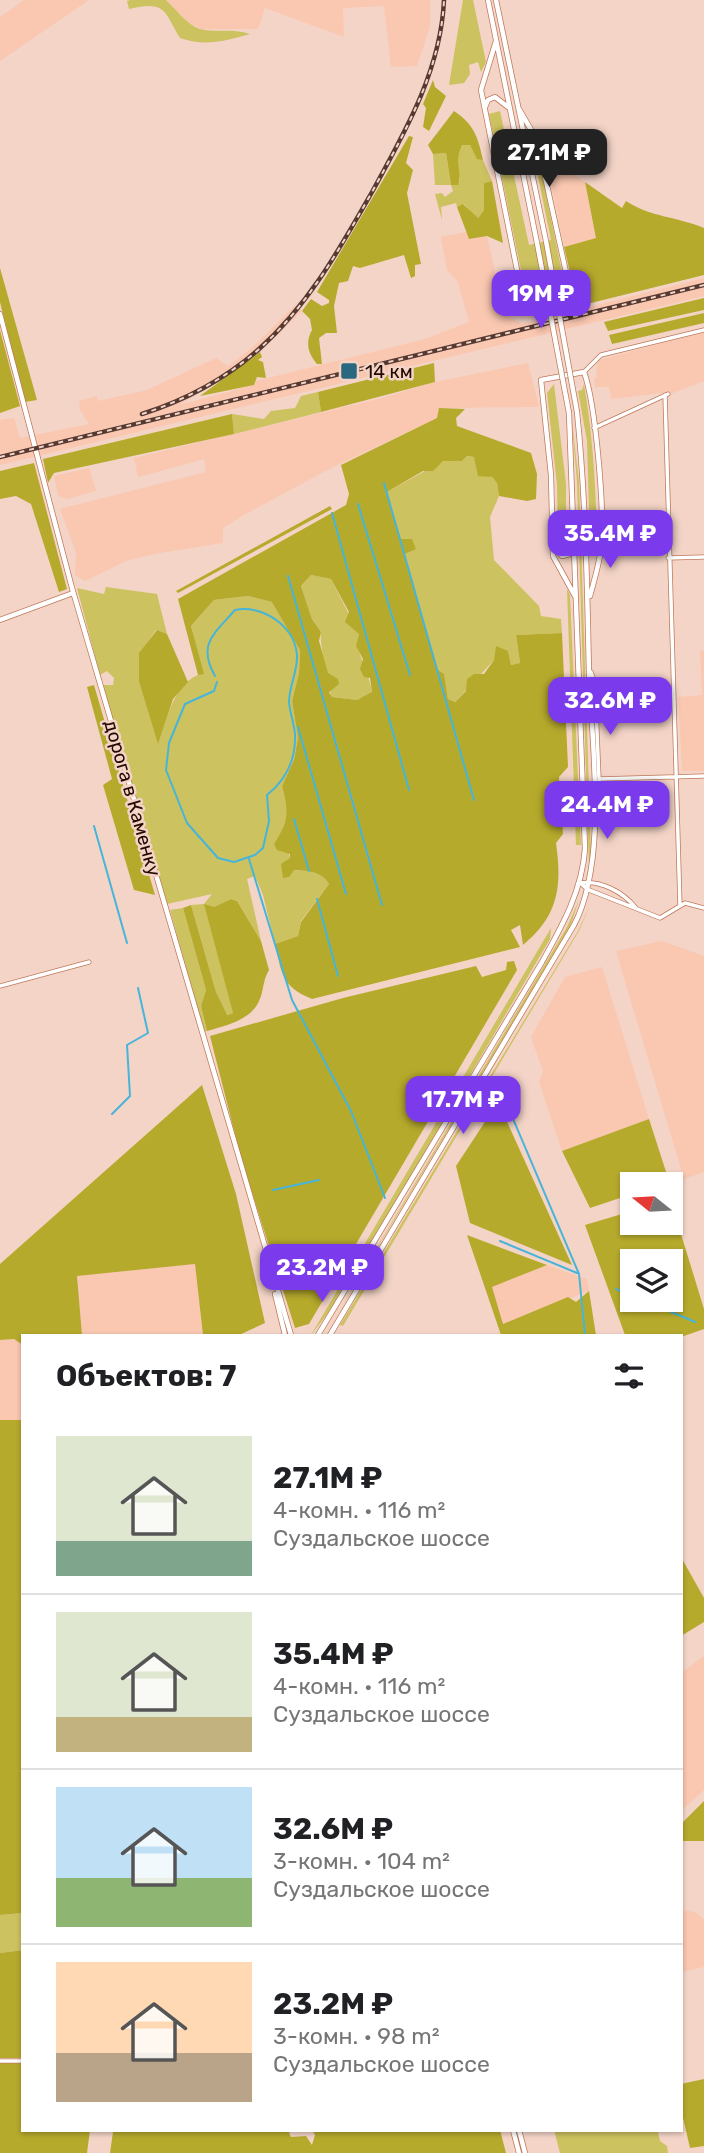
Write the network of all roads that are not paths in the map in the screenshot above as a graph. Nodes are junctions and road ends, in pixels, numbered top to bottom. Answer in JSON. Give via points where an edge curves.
{"nodes":[{"id":1,"x":488,"y":0,"type":"edge"},
{"id":2,"x":496,"y":0,"type":"edge"},
{"id":3,"x":496,"y":41,"type":"junction"},
{"id":4,"x":519,"y":109,"type":"junction"},
{"id":5,"x":510,"y":110,"type":"junction"},
{"id":6,"x":484,"y":111,"type":"junction"},
{"id":7,"x":0,"y":314,"type":"edge"},
{"id":8,"x":704,"y":330,"type":"edge"},
{"id":9,"x":584,"y":372,"type":"junction"},
{"id":10,"x":594,"y":428,"type":"junction"},
{"id":11,"x":553,"y":545,"type":"junction"},
{"id":12,"x":575,"y":545,"type":"junction"},
{"id":13,"x":704,"y":557,"type":"edge"},
{"id":14,"x":668,"y":558,"type":"junction"},
{"id":15,"x":73,"y":593,"type":"junction"},
{"id":16,"x":577,"y":599,"type":"junction"},
{"id":17,"x":588,"y":602,"type":"junction"},
{"id":18,"x":0,"y":620,"type":"edge"},
{"id":19,"x":589,"y":669,"type":"junction"},
{"id":20,"x":672,"y":692,"type":"junction"},
{"id":21,"x":596,"y":694,"type":"junction"},
{"id":22,"x":704,"y":776,"type":"edge"},
{"id":23,"x":675,"y":777,"type":"junction"},
{"id":24,"x":599,"y":779,"type":"junction"},
{"id":25,"x":593,"y":804,"type":"junction"},
{"id":26,"x":591,"y":882,"type":"junction"},
{"id":27,"x":580,"y":883,"type":"junction"},
{"id":28,"x":589,"y":890,"type":"junction"},
{"id":29,"x":680,"y":906,"type":"junction"},
{"id":30,"x":704,"y":908,"type":"edge"},
{"id":31,"x":638,"y":910,"type":"junction"},
{"id":32,"x":89,"y":962,"type":"dead end"},
{"id":33,"x":0,"y":986,"type":"edge"},
{"id":34,"x":272,"y":1279,"type":"junction"},
{"id":35,"x":285,"y":1334,"type":"edge"},
{"id":36,"x":291,"y":1334,"type":"edge"},
{"id":37,"x":319,"y":1334,"type":"edge"},
{"id":38,"x":331,"y":1334,"type":"edge"},
{"id":39,"x":0,"y":2061,"type":"edge"},
{"id":40,"x":21,"y":2061,"type":"edge"},
{"id":41,"x":514,"y":2132,"type":"edge"},
{"id":42,"x":520,"y":2132,"type":"edge"},
{"id":43,"x":519,"y":2153,"type":"edge"},
{"id":44,"x":525,"y":2153,"type":"edge"}],
"edges":[{"from":1,"to":3,"type":"main road"},
{"from":2,"to":4,"type":"main road"},
{"from":3,"to":5,"type":"main road"},
{"from":3,"to":6,"type":"main road","via":[[482,82]]},
{"from":4,"to":6,"type":"main road","via":[[537,140],[571,295],[524,305]]},
{"from":4,"to":17,"type":"main road","bridge":true,"via":[[577,412]]},
{"from":5,"to":6,"type":"main road","via":[[495,97],[488,100]]},
{"from":5,"to":12,"type":"main road","bridge":true,"via":[[569,413]]},
{"from":7,"to":15,"type":"main road","name":"дорога в Каменку"},
{"from":8,"to":9,"type":"street","via":[[601,355]]},
{"from":9,"to":10,"type":"main road"},
{"from":9,"to":11,"type":"main road","via":[[541,380]]},
{"from":10,"to":14,"type":"street","via":[[667,394]]},
{"from":10,"to":17,"type":"main road","via":[[601,545]]},
{"from":11,"to":12,"type":"main road","via":[[562,556],[570,554]]},
{"from":11,"to":16,"type":"main road","via":[[555,564]]},
{"from":12,"to":16,"type":"main road"},
{"from":13,"to":14,"type":"street"},
{"from":14,"to":20,"type":"street"},
{"from":15,"to":18,"type":"main road"},
{"from":15,"to":34,"type":"main road","name":"дорога в Каменку"},
{"from":16,"to":27,"type":"main road","via":[[585,849]]},
{"from":17,"to":19,"type":"main road"},
{"from":19,"to":21,"type":"street"},
{"from":19,"to":25,"type":"main road"},
{"from":20,"to":21,"type":"street"},
{"from":20,"to":23,"type":"street"},
{"from":21,"to":24,"type":"street"},
{"from":22,"to":23,"type":"street"},
{"from":23,"to":24,"type":"street"},
{"from":23,"to":29,"type":"street"},
{"from":24,"to":25,"type":"street"},
{"from":25,"to":26,"type":"main road"},
{"from":26,"to":27,"type":"street"},
{"from":26,"to":28,"type":"main road"},
{"from":26,"to":31,"type":"street","via":[[626,895]]},
{"from":27,"to":28,"type":"street"},
{"from":27,"to":37,"type":"main road","via":[[542,962]]},
{"from":28,"to":31,"type":"street"},
{"from":28,"to":38,"type":"main road","via":[[574,925]]},
{"from":29,"to":30,"type":"street"},
{"from":29,"to":31,"type":"street","via":[[660,918]]},
{"from":32,"to":33,"type":"street"},
{"from":34,"to":35,"type":"main road","name":"дорога в Каменку"},
{"from":34,"to":36,"type":"main road","name":"дорога в Каменку"},
{"from":39,"to":40,"type":"street"},
{"from":41,"to":43,"type":"main road"},
{"from":42,"to":44,"type":"main road"}]}
